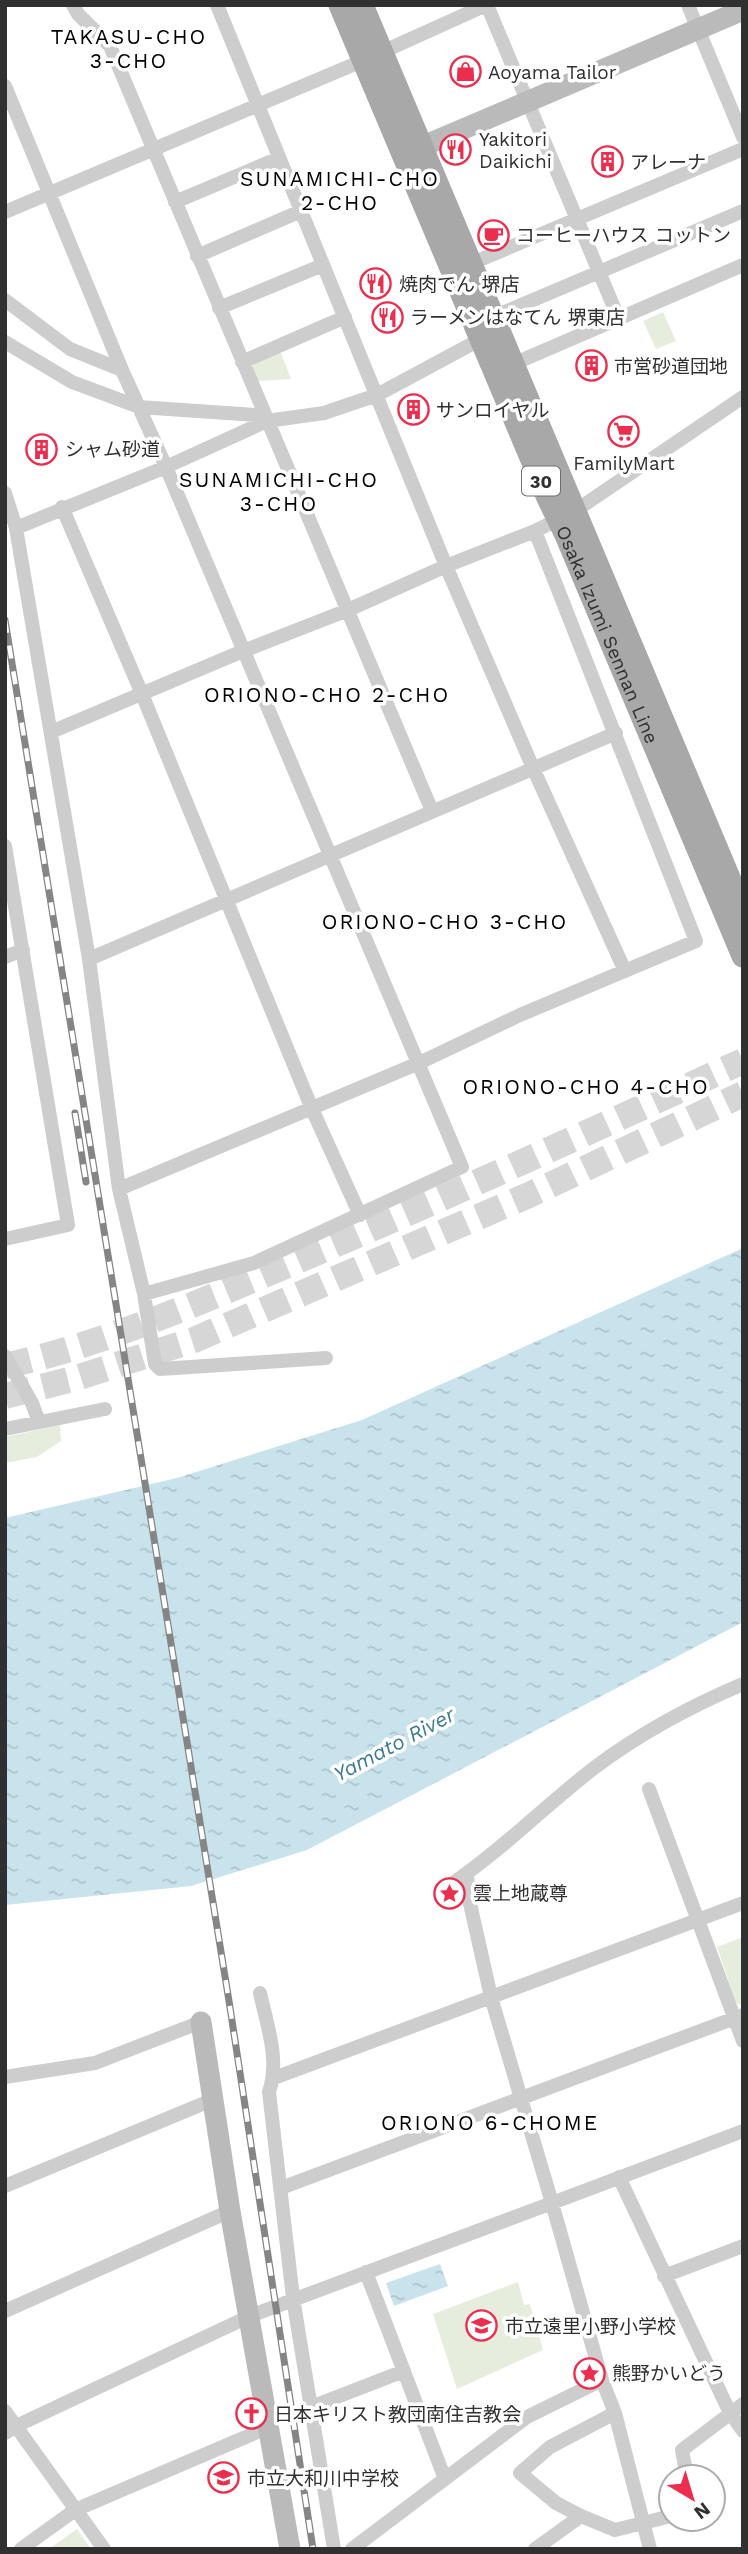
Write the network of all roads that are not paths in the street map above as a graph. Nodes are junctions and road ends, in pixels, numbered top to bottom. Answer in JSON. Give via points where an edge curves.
{"nodes":[{"id":1,"x":73,"y":5,"type":"edge"},
{"id":2,"x":217,"y":5,"type":"edge"},
{"id":3,"x":340,"y":5,"type":"edge"},
{"id":4,"x":362,"y":5,"type":"edge"},
{"id":5,"x":486,"y":5,"type":"edge"},
{"id":6,"x":688,"y":5,"type":"edge"},
{"id":7,"x":743,"y":10,"type":"edge"},
{"id":8,"x":698,"y":28,"type":"junction"},
{"id":9,"x":372,"y":56,"type":"junction"},
{"id":10,"x":5,"y":86,"type":"edge"},
{"id":11,"x":527,"y":101,"type":"junction"},
{"id":12,"x":258,"y":105,"type":"junction"},
{"id":13,"x":743,"y":137,"type":"edge"},
{"id":14,"x":152,"y":149,"type":"junction"},
{"id":15,"x":743,"y":149,"type":"edge"},
{"id":16,"x":411,"y":151,"type":"junction"},
{"id":17,"x":279,"y":158,"type":"junction"},
{"id":18,"x":50,"y":193,"type":"junction"},
{"id":19,"x":175,"y":202,"type":"junction"},
{"id":20,"x":301,"y":211,"type":"junction"},
{"id":21,"x":743,"y":211,"type":"edge"},
{"id":22,"x":5,"y":212,"type":"edge"},
{"id":23,"x":578,"y":219,"type":"junction"},
{"id":24,"x":197,"y":256,"type":"junction"},
{"id":25,"x":470,"y":264,"type":"junction"},
{"id":26,"x":323,"y":265,"type":"junction"},
{"id":27,"x":743,"y":265,"type":"edge"},
{"id":28,"x":600,"y":272,"type":"junction"},
{"id":29,"x":5,"y":300,"type":"edge"},
{"id":30,"x":219,"y":308,"type":"junction"},
{"id":31,"x":345,"y":317,"type":"junction"},
{"id":32,"x":494,"y":317,"type":"junction"},
{"id":33,"x":618,"y":317,"type":"junction"},
{"id":34,"x":481,"y":339,"type":"junction"},
{"id":35,"x":5,"y":342,"type":"edge"},
{"id":36,"x":242,"y":362,"type":"junction"},
{"id":37,"x":513,"y":364,"type":"junction"},
{"id":38,"x":122,"y":370,"type":"junction"},
{"id":39,"x":376,"y":395,"type":"junction"},
{"id":40,"x":743,"y":397,"type":"edge"},
{"id":41,"x":139,"y":407,"type":"junction"},
{"id":42,"x":267,"y":421,"type":"junction"},
{"id":43,"x":166,"y":467,"type":"junction"},
{"id":44,"x":5,"y":493,"type":"edge"},
{"id":45,"x":62,"y":508,"type":"junction"},
{"id":46,"x":567,"y":515,"type":"junction"},
{"id":47,"x":16,"y":528,"type":"junction"},
{"id":48,"x":536,"y":531,"type":"junction"},
{"id":49,"x":446,"y":566,"type":"junction"},
{"id":50,"x":348,"y":610,"type":"junction"},
{"id":51,"x":243,"y":650,"type":"junction"},
{"id":52,"x":142,"y":694,"type":"junction"},
{"id":53,"x":51,"y":732,"type":"junction"},
{"id":54,"x":615,"y":733,"type":"junction"},
{"id":55,"x":533,"y":768,"type":"junction"},
{"id":56,"x":432,"y":811,"type":"junction"},
{"id":57,"x":5,"y":846,"type":"edge"},
{"id":58,"x":330,"y":855,"type":"junction"},
{"id":59,"x":226,"y":900,"type":"junction"},
{"id":60,"x":743,"y":911,"type":"edge"},
{"id":61,"x":23,"y":950,"type":"junction"},
{"id":62,"x":743,"y":956,"type":"edge"},
{"id":63,"x":5,"y":957,"type":"edge"},
{"id":64,"x":89,"y":959,"type":"junction"},
{"id":65,"x":625,"y":971,"type":"junction"},
{"id":66,"x":419,"y":1063,"type":"junction"},
{"id":67,"x":312,"y":1109,"type":"junction"},
{"id":68,"x":119,"y":1189,"type":"junction"},
{"id":69,"x":360,"y":1215,"type":"junction"},
{"id":70,"x":5,"y":1239,"type":"edge"},
{"id":71,"x":144,"y":1294,"type":"junction"},
{"id":72,"x":5,"y":1356,"type":"edge"},
{"id":73,"x":326,"y":1358,"type":"dead end"},
{"id":74,"x":105,"y":1409,"type":"dead end"},
{"id":75,"x":38,"y":1422,"type":"junction"},
{"id":76,"x":5,"y":1429,"type":"edge"},
{"id":77,"x":743,"y":1684,"type":"edge"},
{"id":78,"x":649,"y":1789,"type":"dead end"},
{"id":79,"x":467,"y":1873,"type":"junction"},
{"id":80,"x":453,"y":1883,"type":"dead end"},
{"id":81,"x":743,"y":1903,"type":"edge"},
{"id":82,"x":698,"y":1919,"type":"junction"},
{"id":83,"x":260,"y":1993,"type":"dead end"},
{"id":84,"x":491,"y":1997,"type":"junction"},
{"id":85,"x":738,"y":2017,"type":"edge"},
{"id":86,"x":201,"y":2022,"type":"joint"},
{"id":87,"x":743,"y":2041,"type":"edge"},
{"id":88,"x":5,"y":2077,"type":"edge"},
{"id":89,"x":274,"y":2078,"type":"junction"},
{"id":90,"x":520,"y":2097,"type":"junction"},
{"id":91,"x":212,"y":2100,"type":"junction"},
{"id":92,"x":743,"y":2131,"type":"edge"},
{"id":93,"x":618,"y":2177,"type":"junction"},
{"id":94,"x":5,"y":2186,"type":"edge"},
{"id":95,"x":281,"y":2188,"type":"junction"},
{"id":96,"x":552,"y":2203,"type":"junction"},
{"id":97,"x":230,"y":2211,"type":"junction"},
{"id":98,"x":743,"y":2246,"type":"edge"},
{"id":99,"x":366,"y":2272,"type":"junction"},
{"id":100,"x":664,"y":2276,"type":"junction"},
{"id":101,"x":293,"y":2298,"type":"junction"},
{"id":102,"x":5,"y":2311,"type":"edge"},
{"id":103,"x":260,"y":2313,"type":"junction"},
{"id":104,"x":404,"y":2371,"type":"junction"},
{"id":105,"x":602,"y":2380,"type":"junction"},
{"id":106,"x":743,"y":2404,"type":"edge"},
{"id":107,"x":311,"y":2407,"type":"junction"},
{"id":108,"x":5,"y":2411,"type":"edge"},
{"id":109,"x":615,"y":2413,"type":"junction"},
{"id":110,"x":730,"y":2413,"type":"junction"},
{"id":111,"x":270,"y":2427,"type":"junction"},
{"id":112,"x":10,"y":2430,"type":"edge"},
{"id":113,"x":743,"y":2431,"type":"edge"},
{"id":114,"x":684,"y":2463,"type":"edge"},
{"id":115,"x":445,"y":2479,"type":"junction"},
{"id":116,"x":75,"y":2510,"type":"junction"},
{"id":117,"x":581,"y":2516,"type":"junction"},
{"id":118,"x":657,"y":2520,"type":"edge"},
{"id":119,"x":643,"y":2525,"type":"junction"},
{"id":120,"x":22,"y":2549,"type":"edge"},
{"id":121,"x":104,"y":2549,"type":"edge"},
{"id":122,"x":290,"y":2549,"type":"edge"},
{"id":123,"x":334,"y":2549,"type":"edge"},
{"id":124,"x":352,"y":2549,"type":"edge"},
{"id":125,"x":535,"y":2549,"type":"edge"},
{"id":126,"x":650,"y":2549,"type":"edge"}],
"edges":[{"from":1,"to":14,"type":"street","via":[[110,46]]},
{"from":2,"to":12,"type":"street"},
{"from":3,"to":9,"type":"main road","name":"Osaka Izumi Sennan Line","number":"30"},
{"from":4,"to":9,"type":"main road","name":"Osaka Izumi Sennan Line","number":"30"},
{"from":5,"to":9,"type":"street"},
{"from":5,"to":11,"type":"street"},
{"from":6,"to":8,"type":"street"},
{"from":7,"to":8,"type":"street"},
{"from":8,"to":11,"type":"street"},
{"from":8,"to":13,"type":"street"},
{"from":9,"to":12,"type":"street"},
{"from":9,"to":16,"type":"main road","name":"Osaka Izumi Sennan Line","number":"30"},
{"from":10,"to":18,"type":"street"},
{"from":11,"to":16,"type":"street"},
{"from":11,"to":23,"type":"street"},
{"from":12,"to":14,"type":"street"},
{"from":12,"to":17,"type":"street"},
{"from":14,"to":18,"type":"street"},
{"from":14,"to":19,"type":"street"},
{"from":15,"to":23,"type":"street"},
{"from":16,"to":25,"type":"main road","name":"Osaka Izumi Sennan Line","number":"30"},
{"from":16,"to":34,"type":"main road","name":"Osaka Izumi Sennan Line","number":"30"},
{"from":17,"to":19,"type":"street"},
{"from":17,"to":20,"type":"street"},
{"from":18,"to":22,"type":"street"},
{"from":18,"to":38,"type":"street"},
{"from":19,"to":24,"type":"street"},
{"from":20,"to":24,"type":"street"},
{"from":20,"to":26,"type":"street"},
{"from":21,"to":28,"type":"street"},
{"from":23,"to":25,"type":"street"},
{"from":23,"to":28,"type":"street"},
{"from":24,"to":30,"type":"street"},
{"from":25,"to":32,"type":"main road","name":"Osaka Izumi Sennan Line","number":"30"},
{"from":26,"to":30,"type":"street"},
{"from":26,"to":31,"type":"street"},
{"from":27,"to":33,"type":"street"},
{"from":28,"to":32,"type":"street"},
{"from":28,"to":33,"type":"street"},
{"from":29,"to":38,"type":"street","via":[[70,349]]},
{"from":30,"to":36,"type":"street"},
{"from":31,"to":36,"type":"street"},
{"from":31,"to":39,"type":"street"},
{"from":32,"to":37,"type":"main road","name":"Osaka Izumi Sennan Line","number":"30"},
{"from":33,"to":37,"type":"street"},
{"from":34,"to":39,"type":"street"},
{"from":34,"to":46,"type":"main road","name":"Osaka Izumi Sennan Line","number":"30"},
{"from":35,"to":41,"type":"street","via":[[72,382]]},
{"from":36,"to":42,"type":"street"},
{"from":37,"to":46,"type":"main road","name":"Osaka Izumi Sennan Line","number":"30"},
{"from":38,"to":41,"type":"street"},
{"from":39,"to":42,"type":"street","via":[[324,412]]},
{"from":39,"to":49,"type":"street"},
{"from":40,"to":46,"type":"street"},
{"from":41,"to":42,"type":"street","via":[[256,415]]},
{"from":41,"to":43,"type":"street"},
{"from":42,"to":43,"type":"street"},
{"from":42,"to":50,"type":"street"},
{"from":43,"to":45,"type":"street"},
{"from":43,"to":51,"type":"street"},
{"from":44,"to":47,"type":"street"},
{"from":45,"to":47,"type":"street"},
{"from":45,"to":52,"type":"street"},
{"from":46,"to":48,"type":"street"},
{"from":46,"to":60,"type":"main road","name":"Osaka Izumi Sennan Line","number":"30"},
{"from":46,"to":62,"type":"main road","name":"Osaka Izumi Sennan Line","number":"30"},
{"from":47,"to":53,"type":"street"},
{"from":48,"to":49,"type":"street"},
{"from":48,"to":54,"type":"street"},
{"from":49,"to":50,"type":"street"},
{"from":49,"to":55,"type":"street"},
{"from":50,"to":51,"type":"street"},
{"from":50,"to":56,"type":"street"},
{"from":51,"to":52,"type":"street"},
{"from":51,"to":58,"type":"street"},
{"from":52,"to":53,"type":"street"},
{"from":52,"to":59,"type":"street"},
{"from":53,"to":64,"type":"street"},
{"from":54,"to":55,"type":"street"},
{"from":54,"to":65,"type":"street","via":[[696,940]]},
{"from":55,"to":56,"type":"street"},
{"from":55,"to":65,"type":"street"},
{"from":56,"to":58,"type":"street"},
{"from":57,"to":61,"type":"street"},
{"from":58,"to":59,"type":"street"},
{"from":58,"to":66,"type":"street"},
{"from":59,"to":64,"type":"street"},
{"from":59,"to":67,"type":"street"},
{"from":61,"to":63,"type":"street"},
{"from":61,"to":70,"type":"street","via":[[68,1225]]},
{"from":64,"to":68,"type":"street"},
{"from":65,"to":66,"type":"street"},
{"from":66,"to":67,"type":"street"},
{"from":66,"to":69,"type":"street","via":[[462,1167]]},
{"from":67,"to":68,"type":"street"},
{"from":67,"to":69,"type":"street"},
{"from":68,"to":71,"type":"street"},
{"from":69,"to":71,"type":"street","via":[[254,1263]]},
{"from":71,"to":73,"type":"street","via":[[155,1364],[160,1369]]},
{"from":72,"to":75,"type":"street"},
{"from":74,"to":75,"type":"street"},
{"from":75,"to":76,"type":"street"},
{"from":77,"to":79,"type":"street","via":[[627,1745]]},
{"from":78,"to":82,"type":"street"},
{"from":79,"to":80,"type":"street"},
{"from":79,"to":84,"type":"street"},
{"from":81,"to":82,"type":"street"},
{"from":82,"to":84,"type":"street"},
{"from":82,"to":85,"type":"street"},
{"from":83,"to":89,"type":"street"},
{"from":84,"to":89,"type":"street"},
{"from":84,"to":90,"type":"street"},
{"from":85,"to":87,"type":"street"},
{"from":85,"to":90,"type":"street"},
{"from":86,"to":88,"type":"street","via":[[95,2063]]},
{"from":86,"to":91,"type":"street"},
{"from":89,"to":95,"type":"street","via":[[269,2092]]},
{"from":90,"to":95,"type":"street"},
{"from":90,"to":96,"type":"street"},
{"from":91,"to":94,"type":"street"},
{"from":91,"to":97,"type":"street"},
{"from":92,"to":93,"type":"street"},
{"from":93,"to":96,"type":"street"},
{"from":93,"to":100,"type":"street"},
{"from":95,"to":101,"type":"street"},
{"from":96,"to":99,"type":"street"},
{"from":96,"to":105,"type":"street"},
{"from":97,"to":102,"type":"street"},
{"from":97,"to":103,"type":"street"},
{"from":98,"to":100,"type":"street"},
{"from":99,"to":101,"type":"street"},
{"from":99,"to":104,"type":"street"},
{"from":100,"to":110,"type":"street"},
{"from":101,"to":103,"type":"street"},
{"from":101,"to":107,"type":"street"},
{"from":103,"to":111,"type":"street"},
{"from":103,"to":112,"type":"street"},
{"from":104,"to":107,"type":"street"},
{"from":104,"to":115,"type":"street"},
{"from":105,"to":109,"type":"street"},
{"from":105,"to":115,"type":"street","via":[[527,2417]]},
{"from":106,"to":110,"type":"street"},
{"from":107,"to":123,"type":"street"},
{"from":108,"to":112,"type":"street"},
{"from":109,"to":117,"type":"street","via":[[551,2447],[520,2473],[556,2503]]},
{"from":109,"to":119,"type":"street"},
{"from":110,"to":113,"type":"street"},
{"from":110,"to":114,"type":"street","via":[[682,2450]]},
{"from":111,"to":116,"type":"street"},
{"from":111,"to":122,"type":"street"},
{"from":112,"to":116,"type":"street"},
{"from":115,"to":124,"type":"street"},
{"from":116,"to":120,"type":"street"},
{"from":116,"to":121,"type":"street"},
{"from":117,"to":119,"type":"street","via":[[615,2530]]},
{"from":117,"to":125,"type":"street"},
{"from":118,"to":119,"type":"street"},
{"from":119,"to":126,"type":"street"}]}
